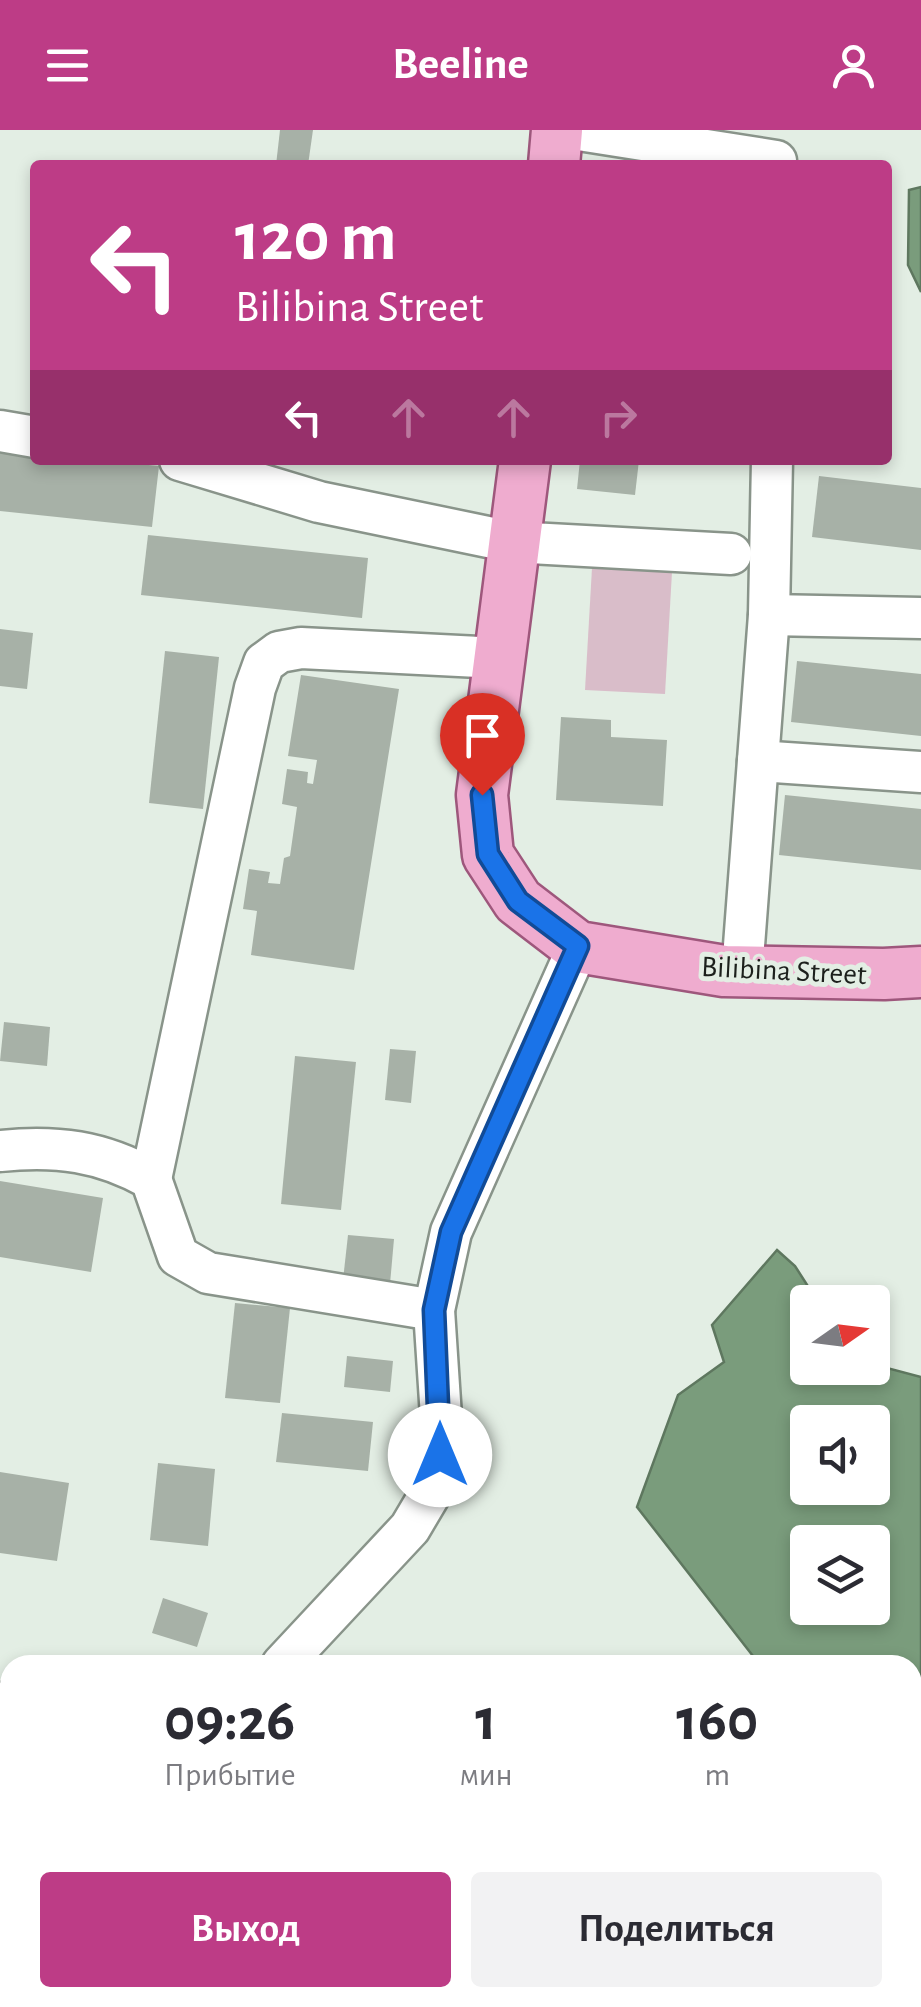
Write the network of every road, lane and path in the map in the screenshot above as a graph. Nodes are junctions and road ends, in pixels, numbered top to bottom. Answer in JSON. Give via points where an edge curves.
{"nodes":[{"id":1,"x":557,"y":130,"type":"edge"},
{"id":2,"x":579,"y":130,"type":"edge"},
{"id":3,"x":554,"y":160,"type":"edge"},
{"id":4,"x":770,"y":160,"type":"edge"},
{"id":5,"x":0,"y":431,"type":"edge"},
{"id":6,"x":30,"y":436,"type":"edge"},
{"id":7,"x":197,"y":465,"type":"edge"},
{"id":8,"x":524,"y":465,"type":"edge"},
{"id":9,"x":772,"y":465,"type":"edge"},
{"id":10,"x":512,"y":542,"type":"junction"},
{"id":11,"x":731,"y":554,"type":"dead end"},
{"id":12,"x":769,"y":615,"type":"junction"},
{"id":13,"x":921,"y":618,"type":"edge"},
{"id":14,"x":499,"y":658,"type":"junction"},
{"id":15,"x":758,"y":761,"type":"junction"},
{"id":16,"x":921,"y":772,"type":"edge"},
{"id":17,"x":578,"y":946,"type":"junction"},
{"id":18,"x":742,"y":972,"type":"junction"},
{"id":19,"x":921,"y":972,"type":"edge"},
{"id":20,"x":0,"y":1150,"type":"edge"},
{"id":21,"x":151,"y":1179,"type":"junction"},
{"id":22,"x":434,"y":1310,"type":"junction"},
{"id":23,"x":291,"y":1655,"type":"edge"}],
"edges":[{"from":1,"to":3,"type":"main road"},
{"from":2,"to":4,"type":"street"},
{"from":5,"to":6,"type":"street"},
{"from":7,"to":10,"type":"street","via":[[319,502]]},
{"from":8,"to":10,"type":"main road","name":"Bilibina Street"},
{"from":9,"to":12,"type":"street"},
{"from":10,"to":11,"type":"street"},
{"from":10,"to":14,"type":"main road","name":"Bilibina Street"},
{"from":12,"to":13,"type":"street"},
{"from":12,"to":15,"type":"street"},
{"from":14,"to":17,"type":"main road","name":"Bilibina Street","via":[[482,795],[488,854],[518,901]]},
{"from":14,"to":21,"type":"street","via":[[301,648],[264,663]]},
{"from":15,"to":16,"type":"street"},
{"from":15,"to":18,"type":"street"},
{"from":17,"to":18,"type":"main road","name":"Bilibina Street"},
{"from":17,"to":22,"type":"street","via":[[451,1232]]},
{"from":18,"to":19,"type":"main road","name":"Bilibina Street"},
{"from":20,"to":21,"type":"street","via":[[41,1146],[89,1154]]},
{"from":21,"to":22,"type":"street","via":[[178,1256],[208,1273]]},
{"from":22,"to":23,"type":"street","via":[[439,1478],[410,1528]]}]}
